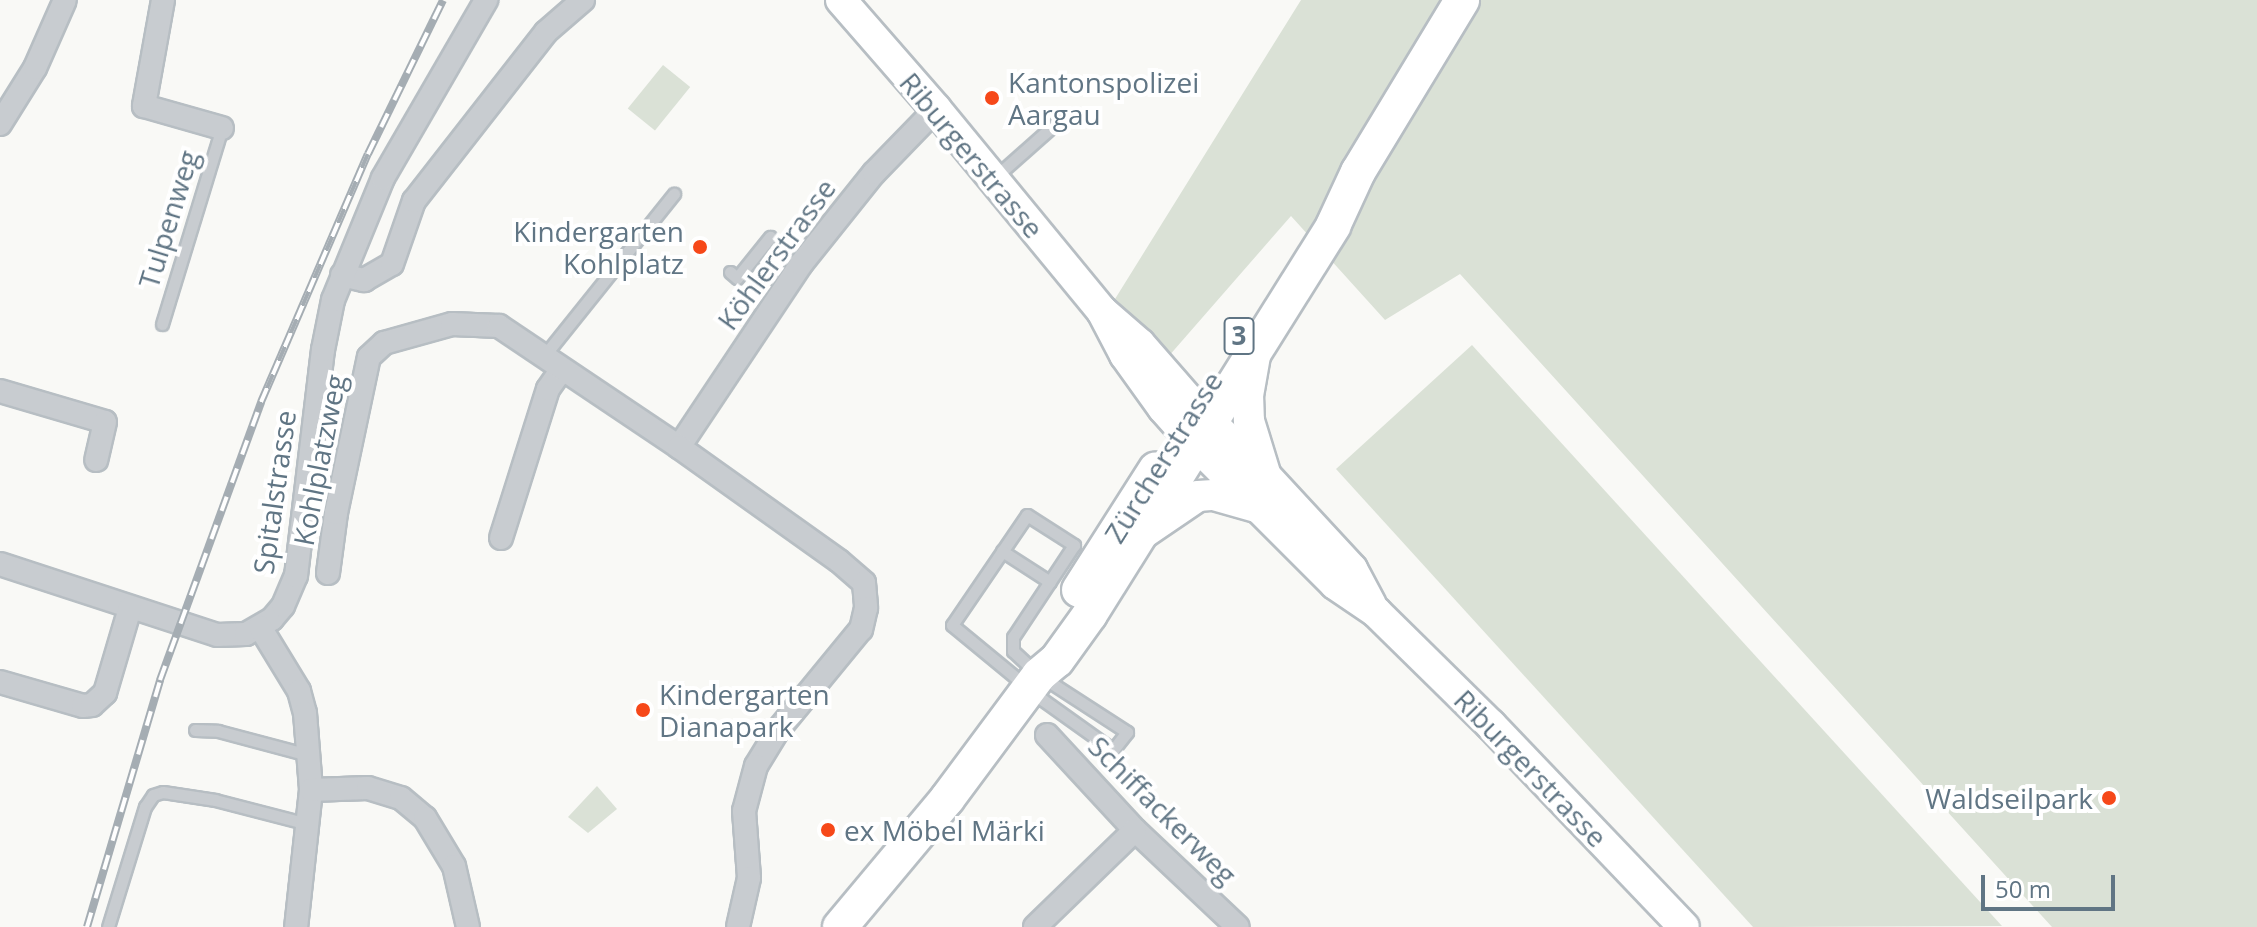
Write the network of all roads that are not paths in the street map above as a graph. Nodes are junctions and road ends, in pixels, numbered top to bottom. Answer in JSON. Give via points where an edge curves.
{"nodes":[{"id":1,"x":65,"y":0,"type":"edge"},
{"id":2,"x":163,"y":0,"type":"edge"},
{"id":3,"x":486,"y":0,"type":"edge"},
{"id":4,"x":583,"y":0,"type":"edge"},
{"id":5,"x":841,"y":0,"type":"edge"},
{"id":6,"x":1462,"y":0,"type":"edge"},
{"id":7,"x":936,"y":109,"type":"junction"},
{"id":8,"x":1064,"y":116,"type":"dead end"},
{"id":9,"x":0,"y":124,"type":"edge"},
{"id":10,"x":222,"y":128,"type":"joint"},
{"id":11,"x":1358,"y":172,"type":"junction"},
{"id":12,"x":993,"y":180,"type":"junction"},
{"id":13,"x":674,"y":194,"type":"dead end"},
{"id":14,"x":770,"y":237,"type":"dead end"},
{"id":15,"x":730,"y":272,"type":"dead end"},
{"id":16,"x":342,"y":275,"type":"junction"},
{"id":17,"x":162,"y":324,"type":"dead end"},
{"id":18,"x":1256,"y":350,"type":"junction"},
{"id":19,"x":553,"y":362,"type":"junction"},
{"id":20,"x":0,"y":391,"type":"edge"},
{"id":21,"x":1195,"y":425,"type":"junction"},
{"id":22,"x":679,"y":447,"type":"junction"},
{"id":23,"x":96,"y":460,"type":"dead end"},
{"id":24,"x":1265,"y":475,"type":"junction"},
{"id":25,"x":1257,"y":508,"type":"junction"},
{"id":26,"x":1144,"y":534,"type":"junction"},
{"id":27,"x":501,"y":538,"type":"dead end"},
{"id":28,"x":1002,"y":551,"type":"junction"},
{"id":29,"x":0,"y":564,"type":"edge"},
{"id":30,"x":328,"y":573,"type":"dead end"},
{"id":31,"x":1050,"y":582,"type":"junction"},
{"id":32,"x":130,"y":608,"type":"junction"},
{"id":33,"x":1376,"y":612,"type":"junction"},
{"id":34,"x":260,"y":627,"type":"junction"},
{"id":35,"x":0,"y":682,"type":"edge"},
{"id":36,"x":1034,"y":682,"type":"junction"},
{"id":37,"x":195,"y":730,"type":"dead end"},
{"id":38,"x":1047,"y":735,"type":"dead end"},
{"id":39,"x":308,"y":755,"type":"junction"},
{"id":40,"x":311,"y":790,"type":"junction"},
{"id":41,"x":309,"y":825,"type":"junction"},
{"id":42,"x":1135,"y":830,"type":"junction"},
{"id":43,"x":108,"y":927,"type":"edge"},
{"id":44,"x":296,"y":927,"type":"edge"},
{"id":45,"x":468,"y":927,"type":"edge"},
{"id":46,"x":738,"y":927,"type":"edge"},
{"id":47,"x":840,"y":927,"type":"edge"},
{"id":48,"x":1035,"y":927,"type":"edge"},
{"id":49,"x":1238,"y":927,"type":"edge"},
{"id":50,"x":1684,"y":927,"type":"edge"}],
"edges":[{"from":1,"to":9,"type":"street","via":[[35,68]]},
{"from":2,"to":10,"type":"street","via":[[144,106]]},
{"from":3,"to":16,"type":"street","name":"Spitalstrasse","via":[[383,178]]},
{"from":4,"to":16,"type":"street","via":[[546,32],[420,193],[406,217],[392,264],[364,280]]},
{"from":5,"to":7,"type":"main road","name":"Riburgerstrasse"},
{"from":6,"to":11,"type":"main road","name":"Zürcherstrasse","number":"3"},
{"from":7,"to":12,"type":"main road","name":"Riburgerstrasse"},
{"from":7,"to":22,"type":"street","name":"Köhlerstrasse","via":[[874,173],[801,264]]},
{"from":8,"to":12,"type":"lane"},
{"from":10,"to":17,"type":"lane","name":"Tulpenweg"},
{"from":11,"to":18,"type":"main road","name":"Zürcherstrasse","number":"3","via":[[1333,226]]},
{"from":11,"to":21,"type":"main road","name":"Zürcherstrasse","number":"3","via":[[1317,213]]},
{"from":12,"to":21,"type":"main road","name":"Riburgerstrasse","via":[[1102,311],[1140,344]]},
{"from":13,"to":19,"type":"lane"},
{"from":14,"to":15,"type":"lane","via":[[737,278]]},
{"from":16,"to":34,"type":"street","name":"Spitalstrasse","via":[[323,350],[296,576],[283,606]]},
{"from":18,"to":21,"type":"main road","name":"Zürcherstrasse","number":"3"},
{"from":18,"to":24,"type":"main road","via":[[1249,421]]},
{"from":19,"to":22,"type":"street","name":"Kohlplatzweg"},
{"from":19,"to":27,"type":"street"},
{"from":19,"to":30,"type":"street","name":"Kohlplatzweg","via":[[499,326],[452,324],[384,343],[369,357]]},
{"from":20,"to":23,"type":"street","via":[[105,422]]},
{"from":21,"to":24,"type":"main road","name":"Riburgerstrasse"},
{"from":21,"to":25,"type":"main road","name":"Riburgerstrasse"},
{"from":21,"to":26,"type":"main road","name":"Zürcherstrasse","number":"3"},
{"from":21,"to":36,"type":"main road","name":"Zürcherstrasse","number":"3","via":[[1079,590]]},
{"from":22,"to":46,"type":"street","name":"Kohlplatzweg","via":[[864,583],[861,629],[764,749],[748,788],[744,811],[749,878]]},
{"from":24,"to":33,"type":"main road","name":"Riburgerstrasse","via":[[1352,569]]},
{"from":25,"to":26,"type":"main road","name":"Riburgerstrasse","via":[[1214,495],[1198,496]]},
{"from":25,"to":33,"type":"main road","name":"Riburgerstrasse","via":[[1335,584]]},
{"from":26,"to":36,"type":"main road","name":"Zürcherstrasse","number":"3","via":[[1057,660]]},
{"from":28,"to":31,"type":"lane"},
{"from":28,"to":31,"type":"lane","via":[[1027,515],[1074,545]]},
{"from":28,"to":36,"type":"lane","via":[[952,625]]},
{"from":29,"to":32,"type":"street"},
{"from":31,"to":36,"type":"lane","via":[[1013,637],[1013,651]]},
{"from":32,"to":34,"type":"street","via":[[217,635],[246,634]]},
{"from":32,"to":35,"type":"street","via":[[105,693],[92,705]]},
{"from":33,"to":50,"type":"main road","name":"Riburgerstrasse"},
{"from":34,"to":39,"type":"street","via":[[299,691]]},
{"from":36,"to":36,"type":"lane","via":[[1113,750],[1127,732]]},
{"from":36,"to":47,"type":"main road","name":"Zürcherstrasse","number":"3","via":[[947,799]]},
{"from":37,"to":39,"type":"lane"},
{"from":38,"to":42,"type":"street","name":"Schiffackerweg"},
{"from":39,"to":40,"type":"street"},
{"from":40,"to":41,"type":"street"},
{"from":40,"to":45,"type":"street","via":[[368,788],[401,798],[425,818],[454,866]]},
{"from":41,"to":43,"type":"lane","via":[[215,800],[153,795]]},
{"from":41,"to":44,"type":"street"},
{"from":42,"to":48,"type":"street"},
{"from":42,"to":49,"type":"street","name":"Schiffackerweg"}]}
